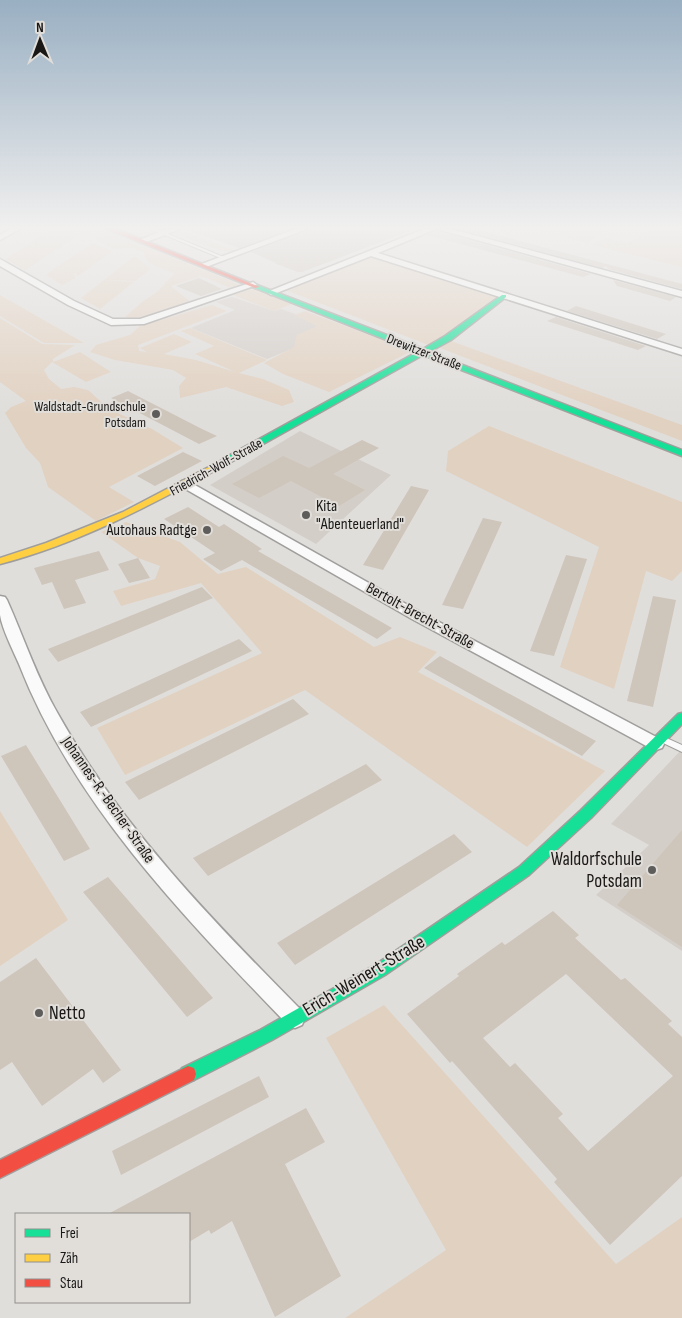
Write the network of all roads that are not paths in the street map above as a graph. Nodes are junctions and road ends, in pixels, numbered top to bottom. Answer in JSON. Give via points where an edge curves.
{"nodes":[{"id":1,"x":49,"y":291,"type":"edge"},
{"id":2,"x":237,"y":291,"type":"edge"},
{"id":3,"x":267,"y":291,"type":"edge"},
{"id":4,"x":275,"y":291,"type":"edge"},
{"id":5,"x":486,"y":291,"type":"edge"},
{"id":6,"x":669,"y":291,"type":"edge"},
{"id":7,"x":271,"y":292,"type":"junction"},
{"id":8,"x":682,"y":294,"type":"edge"},
{"id":9,"x":504,"y":296,"type":"junction"},
{"id":10,"x":422,"y":351,"type":"junction"},
{"id":11,"x":682,"y":352,"type":"edge"},
{"id":12,"x":682,"y":453,"type":"edge"},
{"id":13,"x":186,"y":484,"type":"junction"},
{"id":14,"x":0,"y":562,"type":"edge"},
{"id":15,"x":0,"y":600,"type":"edge"},
{"id":16,"x":682,"y":716,"type":"edge"},
{"id":17,"x":659,"y":741,"type":"junction"},
{"id":18,"x":682,"y":749,"type":"edge"},
{"id":19,"x":295,"y":1018,"type":"junction"},
{"id":20,"x":0,"y":1169,"type":"edge"}],
"edges":[{"from":1,"to":2,"type":"street","via":[[111,322],[141,322]]},
{"from":3,"to":7,"type":"street","name":"Drewitzer Straße"},
{"from":4,"to":7,"type":"street"},
{"from":5,"to":9,"type":"street"},
{"from":6,"to":8,"type":"street"},
{"from":7,"to":10,"type":"street","name":"Drewitzer Straße"},
{"from":9,"to":10,"type":"street","name":"Friedrich-Wolf-Straße","via":[[448,338]]},
{"from":9,"to":11,"type":"street"},
{"from":10,"to":12,"type":"street","name":"Drewitzer Straße"},
{"from":10,"to":13,"type":"street","name":"Friedrich-Wolf-Straße"},
{"from":13,"to":14,"type":"street","name":"Friedrich-Wolf-Straße","via":[[131,512]]},
{"from":13,"to":17,"type":"street","name":"Bertolt-Brecht-Straße","via":[[417,616]]},
{"from":15,"to":19,"type":"street","name":"Johannes-R.-Becher-Straße","via":[[49,714],[95,788],[153,865],[234,956]]},
{"from":16,"to":17,"type":"street","name":"Erich-Weinert-Straße"},
{"from":17,"to":18,"type":"lane"},
{"from":17,"to":19,"type":"street","name":"Erich-Weinert-Straße","via":[[524,871],[380,970]]},
{"from":19,"to":20,"type":"street","name":"Erich-Weinert-Straße"}]}
